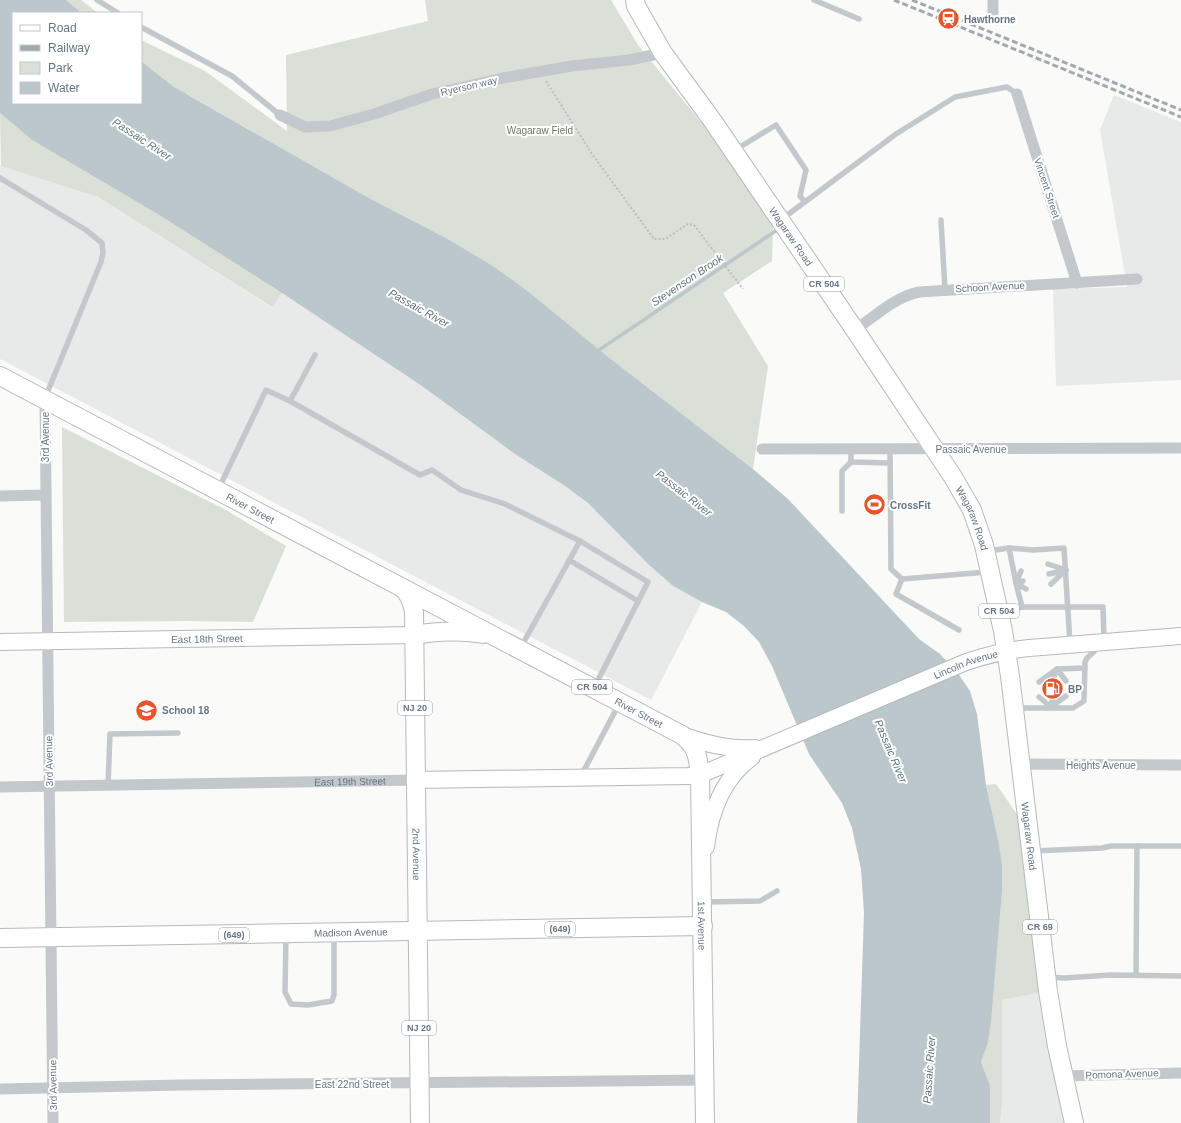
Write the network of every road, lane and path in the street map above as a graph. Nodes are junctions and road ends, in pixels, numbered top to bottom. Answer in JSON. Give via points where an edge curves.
{"nodes":[{"id":1,"x":97,"y":0,"type":"edge"},
{"id":2,"x":814,"y":0,"type":"edge"},
{"id":3,"x":993,"y":0,"type":"edge"},
{"id":4,"x":633,"y":1,"type":"edge"},
{"id":5,"x":116,"y":12,"type":"edge"},
{"id":6,"x":993,"y":12,"type":"dead end"},
{"id":7,"x":859,"y":19,"type":"dead end"},
{"id":8,"x":142,"y":28,"type":"edge"},
{"id":9,"x":663,"y":53,"type":"junction"},
{"id":10,"x":540,"y":72,"type":"junction"},
{"id":11,"x":1017,"y":94,"type":"joint"},
{"id":12,"x":280,"y":116,"type":"joint"},
{"id":13,"x":734,"y":152,"type":"junction"},
{"id":14,"x":0,"y":178,"type":"edge"},
{"id":15,"x":805,"y":202,"type":"junction"},
{"id":16,"x":780,"y":220,"type":"junction"},
{"id":17,"x":941,"y":220,"type":"dead end"},
{"id":18,"x":1137,"y":279,"type":"dead end"},
{"id":19,"x":1077,"y":283,"type":"junction"},
{"id":20,"x":743,"y":289,"type":"dead end"},
{"id":21,"x":945,"y":290,"type":"junction"},
{"id":22,"x":855,"y":330,"type":"junction"},
{"id":23,"x":315,"y":356,"type":"dead end"},
{"id":24,"x":0,"y":376,"type":"edge"},
{"id":25,"x":45,"y":400,"type":"junction"},
{"id":26,"x":290,"y":401,"type":"junction"},
{"id":27,"x":1181,"y":448,"type":"edge"},
{"id":28,"x":762,"y":449,"type":"dead end"},
{"id":29,"x":851,"y":449,"type":"junction"},
{"id":30,"x":890,"y":449,"type":"junction"},
{"id":31,"x":934,"y":449,"type":"junction"},
{"id":32,"x":851,"y":462,"type":"junction"},
{"id":33,"x":890,"y":463,"type":"junction"},
{"id":34,"x":217,"y":491,"type":"junction"},
{"id":35,"x":45,"y":495,"type":"junction"},
{"id":36,"x":0,"y":496,"type":"edge"},
{"id":37,"x":842,"y":511,"type":"dead end"},
{"id":38,"x":580,"y":541,"type":"junction"},
{"id":39,"x":1009,"y":548,"type":"junction"},
{"id":40,"x":985,"y":552,"type":"junction"},
{"id":41,"x":570,"y":560,"type":"junction"},
{"id":42,"x":1048,"y":564,"type":"dead end"},
{"id":43,"x":1066,"y":570,"type":"junction"},
{"id":44,"x":1021,"y":571,"type":"dead end"},
{"id":45,"x":990,"y":572,"type":"junction"},
{"id":46,"x":1049,"y":574,"type":"dead end"},
{"id":47,"x":902,"y":579,"type":"junction"},
{"id":48,"x":1023,"y":581,"type":"dead end"},
{"id":49,"x":1016,"y":583,"type":"junction"},
{"id":50,"x":1051,"y":584,"type":"dead end"},
{"id":51,"x":403,"y":588,"type":"junction"},
{"id":52,"x":1026,"y":589,"type":"dead end"},
{"id":53,"x":638,"y":602,"type":"junction"},
{"id":54,"x":1022,"y":607,"type":"junction"},
{"id":55,"x":1068,"y":607,"type":"junction"},
{"id":56,"x":999,"y":612,"type":"junction"},
{"id":57,"x":959,"y":630,"type":"dead end"},
{"id":58,"x":414,"y":635,"type":"junction"},
{"id":59,"x":1181,"y":636,"type":"edge"},
{"id":60,"x":501,"y":639,"type":"junction"},
{"id":61,"x":0,"y":642,"type":"edge"},
{"id":62,"x":47,"y":642,"type":"junction"},
{"id":63,"x":1104,"y":642,"type":"junction"},
{"id":64,"x":1070,"y":644,"type":"junction"},
{"id":65,"x":520,"y":649,"type":"junction"},
{"id":66,"x":1006,"y":650,"type":"junction"},
{"id":67,"x":1085,"y":668,"type":"junction"},
{"id":68,"x":1057,"y":669,"type":"junction"},
{"id":69,"x":1066,"y":681,"type":"dead end"},
{"id":70,"x":1039,"y":682,"type":"dead end"},
{"id":71,"x":1052,"y":682,"type":"dead end"},
{"id":72,"x":594,"y":688,"type":"junction"},
{"id":73,"x":1066,"y":696,"type":"dead end"},
{"id":74,"x":1039,"y":697,"type":"dead end"},
{"id":75,"x":1053,"y":697,"type":"dead end"},
{"id":76,"x":620,"y":702,"type":"junction"},
{"id":77,"x":1051,"y":707,"type":"junction"},
{"id":78,"x":1014,"y":708,"type":"junction"},
{"id":79,"x":178,"y":733,"type":"dead end"},
{"id":80,"x":682,"y":735,"type":"junction"},
{"id":81,"x":764,"y":747,"type":"junction"},
{"id":82,"x":1021,"y":764,"type":"junction"},
{"id":83,"x":1181,"y":765,"type":"edge"},
{"id":84,"x":700,"y":774,"type":"junction"},
{"id":85,"x":580,"y":778,"type":"junction"},
{"id":86,"x":416,"y":780,"type":"junction"},
{"id":87,"x":49,"y":786,"type":"junction"},
{"id":88,"x":108,"y":786,"type":"junction"},
{"id":89,"x":0,"y":787,"type":"edge"},
{"id":90,"x":1137,"y":846,"type":"junction"},
{"id":91,"x":1181,"y":846,"type":"edge"},
{"id":92,"x":1031,"y":851,"type":"junction"},
{"id":93,"x":702,"y":879,"type":"junction"},
{"id":94,"x":778,"y":891,"type":"dead end"},
{"id":95,"x":702,"y":902,"type":"junction"},
{"id":96,"x":702,"y":926,"type":"junction"},
{"id":97,"x":418,"y":932,"type":"junction"},
{"id":98,"x":286,"y":934,"type":"junction"},
{"id":99,"x":334,"y":934,"type":"junction"},
{"id":100,"x":0,"y":938,"type":"edge"},
{"id":101,"x":51,"y":938,"type":"junction"},
{"id":102,"x":1136,"y":975,"type":"junction"},
{"id":103,"x":1181,"y":976,"type":"edge"},
{"id":104,"x":1046,"y":977,"type":"junction"},
{"id":105,"x":1181,"y":1073,"type":"edge"},
{"id":106,"x":1063,"y":1076,"type":"junction"},
{"id":107,"x":705,"y":1080,"type":"junction"},
{"id":108,"x":420,"y":1083,"type":"junction"},
{"id":109,"x":53,"y":1088,"type":"junction"},
{"id":110,"x":0,"y":1089,"type":"edge"},
{"id":111,"x":53,"y":1123,"type":"edge"},
{"id":112,"x":420,"y":1123,"type":"edge"},
{"id":113,"x":705,"y":1123,"type":"edge"},
{"id":114,"x":1074,"y":1123,"type":"edge"}],
"edges":[{"from":1,"to":5,"type":"lane"},
{"from":2,"to":7,"type":"lane"},
{"from":3,"to":6,"type":"street"},
{"from":4,"to":9,"type":"main road","name":"Wagaraw Road","number":"CR 504"},
{"from":8,"to":12,"type":"lane","via":[[232,76]]},
{"from":9,"to":10,"type":"street","name":"Ryerson way"},
{"from":9,"to":13,"type":"main road","name":"Wagaraw Road","number":"CR 504"},
{"from":10,"to":12,"type":"street","name":"Ryerson way","via":[[432,94],[330,126],[305,127]]},
{"from":10,"to":20,"type":"path","via":[[592,154],[654,239],[665,239],[688,224],[694,225]]},
{"from":11,"to":15,"type":"lane","via":[[1006,87],[955,97],[896,134]]},
{"from":11,"to":19,"type":"street","name":"Vincent Street"},
{"from":13,"to":15,"type":"lane","via":[[776,125],[806,170],[800,196]]},
{"from":13,"to":16,"type":"main road","name":"Wagaraw Road","number":"CR 504"},
{"from":14,"to":25,"type":"lane","via":[[86,230],[102,243],[101,262]]},
{"from":15,"to":16,"type":"lane"},
{"from":16,"to":22,"type":"main road","name":"Wagaraw Road","number":"CR 504"},
{"from":17,"to":21,"type":"lane"},
{"from":18,"to":19,"type":"street","name":"Schoon Avenue"},
{"from":19,"to":21,"type":"street","name":"Schoon Avenue"},
{"from":21,"to":22,"type":"street","name":"Schoon Avenue","via":[[909,294]]},
{"from":22,"to":31,"type":"main road","name":"Wagaraw Road","number":"CR 504"},
{"from":23,"to":26,"type":"lane"},
{"from":24,"to":25,"type":"main road","name":"River Street"},
{"from":25,"to":34,"type":"main road","name":"River Street"},
{"from":25,"to":35,"type":"street","name":"3rd Avenue"},
{"from":26,"to":34,"type":"lane","via":[[266,390]]},
{"from":26,"to":38,"type":"lane","via":[[420,475],[432,470],[461,490],[505,504]]},
{"from":27,"to":31,"type":"street","name":"Passaic Avenue"},
{"from":28,"to":29,"type":"street","name":"Passaic Avenue"},
{"from":29,"to":30,"type":"street","name":"Passaic Avenue"},
{"from":29,"to":32,"type":"lane"},
{"from":30,"to":31,"type":"street","name":"Passaic Avenue"},
{"from":30,"to":33,"type":"lane"},
{"from":31,"to":40,"type":"main road","name":"Wagaraw Road","number":"CR 504","via":[[972,510]]},
{"from":32,"to":33,"type":"lane"},
{"from":32,"to":37,"type":"lane","via":[[842,471]]},
{"from":33,"to":47,"type":"lane","via":[[891,569]]},
{"from":34,"to":51,"type":"main road","name":"River Street"},
{"from":35,"to":36,"type":"street"},
{"from":35,"to":62,"type":"street","name":"3rd Avenue"},
{"from":38,"to":41,"type":"lane"},
{"from":38,"to":53,"type":"lane","via":[[648,582]]},
{"from":39,"to":40,"type":"lane"},
{"from":39,"to":43,"type":"lane","via":[[1064,548]]},
{"from":39,"to":49,"type":"lane"},
{"from":40,"to":45,"type":"main road","name":"Wagaraw Road","number":"CR 504"},
{"from":41,"to":53,"type":"lane"},
{"from":41,"to":65,"type":"lane"},
{"from":42,"to":43,"type":"lane"},
{"from":43,"to":46,"type":"lane"},
{"from":43,"to":50,"type":"lane"},
{"from":43,"to":55,"type":"lane"},
{"from":44,"to":49,"type":"lane"},
{"from":45,"to":47,"type":"lane"},
{"from":45,"to":56,"type":"main road","name":"Wagaraw Road","number":"CR 504"},
{"from":47,"to":57,"type":"lane","via":[[896,594]]},
{"from":48,"to":49,"type":"lane"},
{"from":49,"to":52,"type":"lane"},
{"from":49,"to":54,"type":"lane"},
{"from":51,"to":58,"type":"main road","name":"2nd Avenue","via":[[412,602]]},
{"from":51,"to":60,"type":"main road","name":"River Street"},
{"from":53,"to":72,"type":"lane"},
{"from":54,"to":55,"type":"lane"},
{"from":54,"to":56,"type":"lane"},
{"from":55,"to":63,"type":"lane","via":[[1103,606]]},
{"from":55,"to":64,"type":"lane"},
{"from":56,"to":66,"type":"main road","name":"Wagaraw Road","number":"CR 504"},
{"from":58,"to":60,"type":"main road","name":"River Street","number":"CR 504","via":[[472,632]]},
{"from":58,"to":62,"type":"main road","name":"East 18th Street"},
{"from":58,"to":86,"type":"main road","name":"2nd Avenue","number":"NJ 20"},
{"from":59,"to":63,"type":"main road","name":"Lincoln Avenue"},
{"from":60,"to":65,"type":"main road","name":"River Street","number":"CR 504"},
{"from":61,"to":62,"type":"main road","name":"East 18th Street"},
{"from":62,"to":87,"type":"street","name":"3rd Avenue"},
{"from":63,"to":64,"type":"main road","name":"Lincoln Avenue"},
{"from":63,"to":67,"type":"lane","via":[[1087,658]]},
{"from":64,"to":66,"type":"main road","name":"Lincoln Avenue"},
{"from":65,"to":72,"type":"main road","name":"River Street","number":"CR 504"},
{"from":66,"to":78,"type":"main road","name":"Wagaraw Road","number":"CR 69"},
{"from":66,"to":81,"type":"main road","name":"Lincoln Avenue","number":"CR 504","via":[[966,662]]},
{"from":67,"to":68,"type":"lane"},
{"from":67,"to":77,"type":"lane","via":[[1084,701],[1073,708]]},
{"from":68,"to":69,"type":"lane"},
{"from":68,"to":70,"type":"lane"},
{"from":68,"to":71,"type":"lane"},
{"from":72,"to":76,"type":"main road","name":"River Street","number":"CR 504"},
{"from":73,"to":77,"type":"lane"},
{"from":74,"to":77,"type":"lane"},
{"from":75,"to":77,"type":"lane"},
{"from":76,"to":80,"type":"main road","name":"River Street","number":"CR 504"},
{"from":76,"to":85,"type":"lane"},
{"from":77,"to":78,"type":"lane"},
{"from":78,"to":82,"type":"main road","name":"Wagaraw Road","number":"CR 69"},
{"from":79,"to":88,"type":"lane","via":[[110,734]]},
{"from":80,"to":81,"type":"main road","name":"River Street","number":"CR 504","via":[[730,748]]},
{"from":80,"to":84,"type":"main road","name":"1st Avenue","via":[[694,747]]},
{"from":81,"to":84,"type":"main road","name":"Lincoln Avenue"},
{"from":81,"to":93,"type":"main road","number":"CR 504","via":[[738,769],[721,793],[710,824]]},
{"from":82,"to":83,"type":"street","name":"Heights Avenue"},
{"from":82,"to":92,"type":"main road","name":"Wagaraw Road","number":"CR 69"},
{"from":84,"to":85,"type":"main road","name":"East 19th Street"},
{"from":84,"to":93,"type":"main road","name":"1st Avenue"},
{"from":85,"to":86,"type":"main road","name":"East 19th Street"},
{"from":86,"to":88,"type":"street","name":"East 19th Street"},
{"from":86,"to":97,"type":"main road","name":"2nd Avenue","number":"NJ 20"},
{"from":87,"to":88,"type":"street","name":"East 19th Street"},
{"from":87,"to":89,"type":"street","name":"East 19th Street"},
{"from":87,"to":101,"type":"street","name":"3rd Avenue"},
{"from":90,"to":91,"type":"lane"},
{"from":90,"to":92,"type":"lane"},
{"from":90,"to":102,"type":"lane"},
{"from":92,"to":104,"type":"main road","name":"Wagaraw Road","number":"CR 69"},
{"from":93,"to":95,"type":"main road","name":"1st Avenue"},
{"from":94,"to":95,"type":"lane","via":[[760,901]]},
{"from":95,"to":96,"type":"main road","name":"1st Avenue"},
{"from":96,"to":97,"type":"main road","name":"Madison Avenue","number":"(649)"},
{"from":96,"to":107,"type":"main road","name":"1st Avenue"},
{"from":97,"to":99,"type":"main road","name":"Madison Avenue","number":"(649)"},
{"from":97,"to":108,"type":"main road","name":"2nd Avenue","number":"NJ 20"},
{"from":98,"to":99,"type":"main road","name":"Madison Avenue","number":"(649)"},
{"from":98,"to":99,"type":"lane","via":[[285,992],[291,1004],[308,1005],[332,1000],[334,995]]},
{"from":98,"to":101,"type":"main road","name":"Madison Avenue","number":"(649)"},
{"from":100,"to":101,"type":"main road","name":"Madison Avenue"},
{"from":101,"to":109,"type":"street","name":"3rd Avenue"},
{"from":102,"to":103,"type":"lane"},
{"from":102,"to":104,"type":"lane"},
{"from":104,"to":106,"type":"main road","name":"Wagaraw Road","number":"CR 69"},
{"from":105,"to":106,"type":"street","name":"Pomona Avenue"},
{"from":106,"to":114,"type":"main road","name":"Wagaraw Road","number":"CR 69"},
{"from":107,"to":108,"type":"street","name":"East 22nd Street"},
{"from":107,"to":113,"type":"main road","name":"1st Avenue"},
{"from":108,"to":109,"type":"street","name":"East 22nd Street"},
{"from":108,"to":112,"type":"main road","name":"2nd Avenue","number":"NJ 20"},
{"from":109,"to":110,"type":"street","name":"East 22nd Street"},
{"from":109,"to":111,"type":"street","name":"3rd Avenue"}]}
